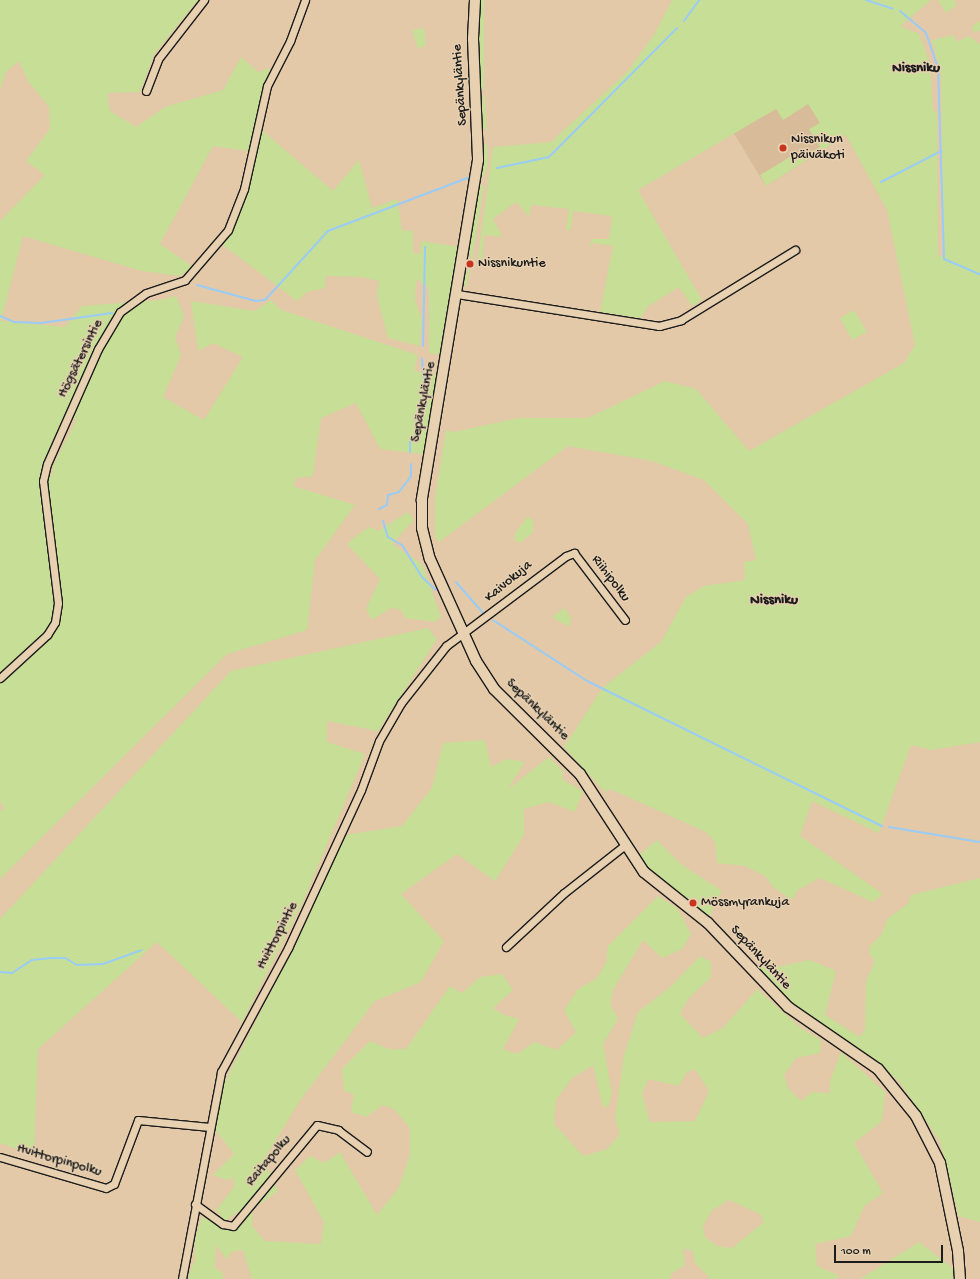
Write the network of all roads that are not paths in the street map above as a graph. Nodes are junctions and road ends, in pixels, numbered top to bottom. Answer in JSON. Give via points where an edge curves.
{"nodes":[{"id":1,"x":204,"y":0,"type":"edge"},
{"id":2,"x":304,"y":0,"type":"edge"},
{"id":3,"x":475,"y":0,"type":"edge"},
{"id":4,"x":146,"y":92,"type":"dead end"},
{"id":5,"x":795,"y":250,"type":"dead end"},
{"id":6,"x":457,"y":294,"type":"junction"},
{"id":7,"x":574,"y":553,"type":"joint"},
{"id":8,"x":625,"y":620,"type":"dead end"},
{"id":9,"x":462,"y":633,"type":"junction"},
{"id":10,"x":0,"y":678,"type":"edge"},
{"id":11,"x":626,"y":845,"type":"junction"},
{"id":12,"x":506,"y":948,"type":"dead end"},
{"id":13,"x":210,"y":1127,"type":"junction"},
{"id":14,"x":367,"y":1152,"type":"dead end"},
{"id":15,"x":0,"y":1157,"type":"edge"},
{"id":16,"x":195,"y":1204,"type":"junction"},
{"id":17,"x":182,"y":1279,"type":"edge"},
{"id":18,"x":960,"y":1279,"type":"edge"}],
"edges":[{"from":1,"to":4,"type":"street","via":[[158,59]]},
{"from":2,"to":10,"type":"street","name":"Högsätersintie","via":[[290,41],[267,86],[244,189],[228,230],[185,280],[146,293],[120,312],[107,328],[92,361],[47,464],[43,481],[58,603],[55,622],[47,635]]},
{"from":3,"to":6,"type":"street","name":"Sepänkyläntie","via":[[472,39],[478,160]]},
{"from":5,"to":6,"type":"street","via":[[681,320],[659,326]]},
{"from":6,"to":9,"type":"street","name":"Sepänkyläntie","via":[[421,514],[430,559]]},
{"from":7,"to":8,"type":"street","name":"Riihipolku"},
{"from":7,"to":9,"type":"street","name":"Kaivokuja","via":[[538,574],[515,596]]},
{"from":9,"to":11,"type":"street","name":"Sepänkyläntie","via":[[494,689],[580,774]]},
{"from":9,"to":13,"type":"street","name":"Hvittorpintie","via":[[436,656],[384,732],[288,948],[221,1072]]},
{"from":11,"to":12,"type":"street","via":[[564,893]]},
{"from":11,"to":18,"type":"street","name":"Sepänkyläntie","via":[[644,872],[708,923],[778,998],[856,1051],[902,1097],[923,1126],[940,1163],[958,1251]]},
{"from":13,"to":15,"type":"street","name":"Hvittorpinpolku","via":[[138,1120],[114,1184],[106,1188]]},
{"from":13,"to":16,"type":"street","name":"Hvittorpintie"},
{"from":14,"to":16,"type":"street","name":"Raitapolku","via":[[338,1130],[317,1125],[233,1226],[223,1224]]},
{"from":16,"to":17,"type":"street","name":"Hvittorpintie"}]}
